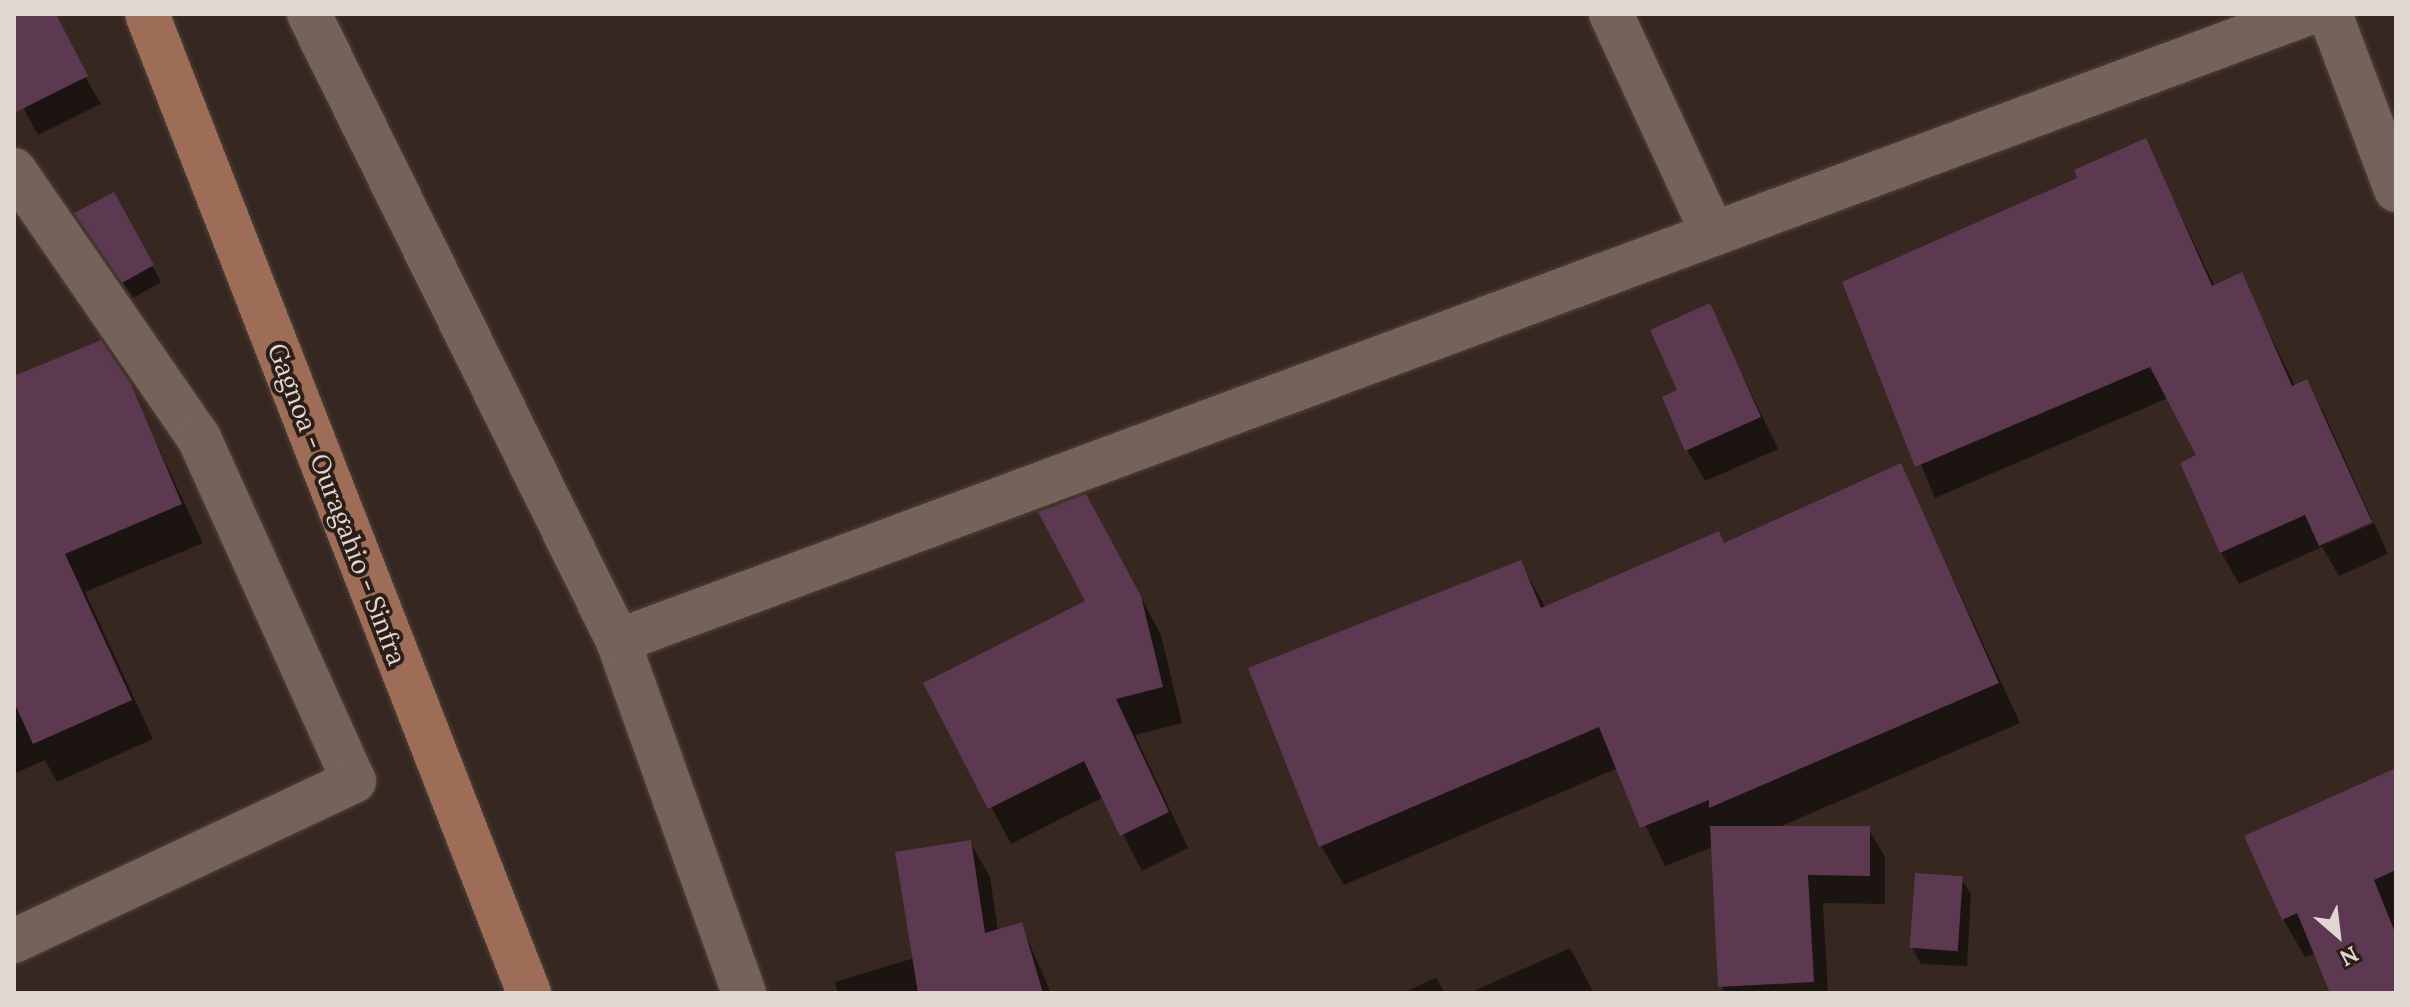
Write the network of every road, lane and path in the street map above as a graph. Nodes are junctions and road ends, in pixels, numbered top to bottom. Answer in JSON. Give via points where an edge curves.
{"nodes":[{"id":1,"x":147,"y":14,"type":"edge"},
{"id":2,"x":309,"y":14,"type":"edge"},
{"id":3,"x":1611,"y":14,"type":"edge"},
{"id":4,"x":2306,"y":14,"type":"edge"},
{"id":5,"x":2330,"y":14,"type":"edge"},
{"id":6,"x":14,"y":170,"type":"edge"},
{"id":7,"x":2396,"y":190,"type":"edge"},
{"id":8,"x":1713,"y":234,"type":"junction"},
{"id":9,"x":618,"y":641,"type":"junction"},
{"id":10,"x":14,"y":941,"type":"edge"},
{"id":11,"x":529,"y":993,"type":"edge"},
{"id":12,"x":744,"y":993,"type":"edge"}],
"edges":[{"from":1,"to":11,"type":"main road","name":"Gagnoa - Ouragahio - Sinfra"},
{"from":2,"to":9,"type":"street"},
{"from":3,"to":8,"type":"street"},
{"from":4,"to":8,"type":"street"},
{"from":5,"to":7,"type":"street"},
{"from":6,"to":10,"type":"street","via":[[199,438],[354,781]]},
{"from":8,"to":9,"type":"street"},
{"from":9,"to":12,"type":"street"}]}
